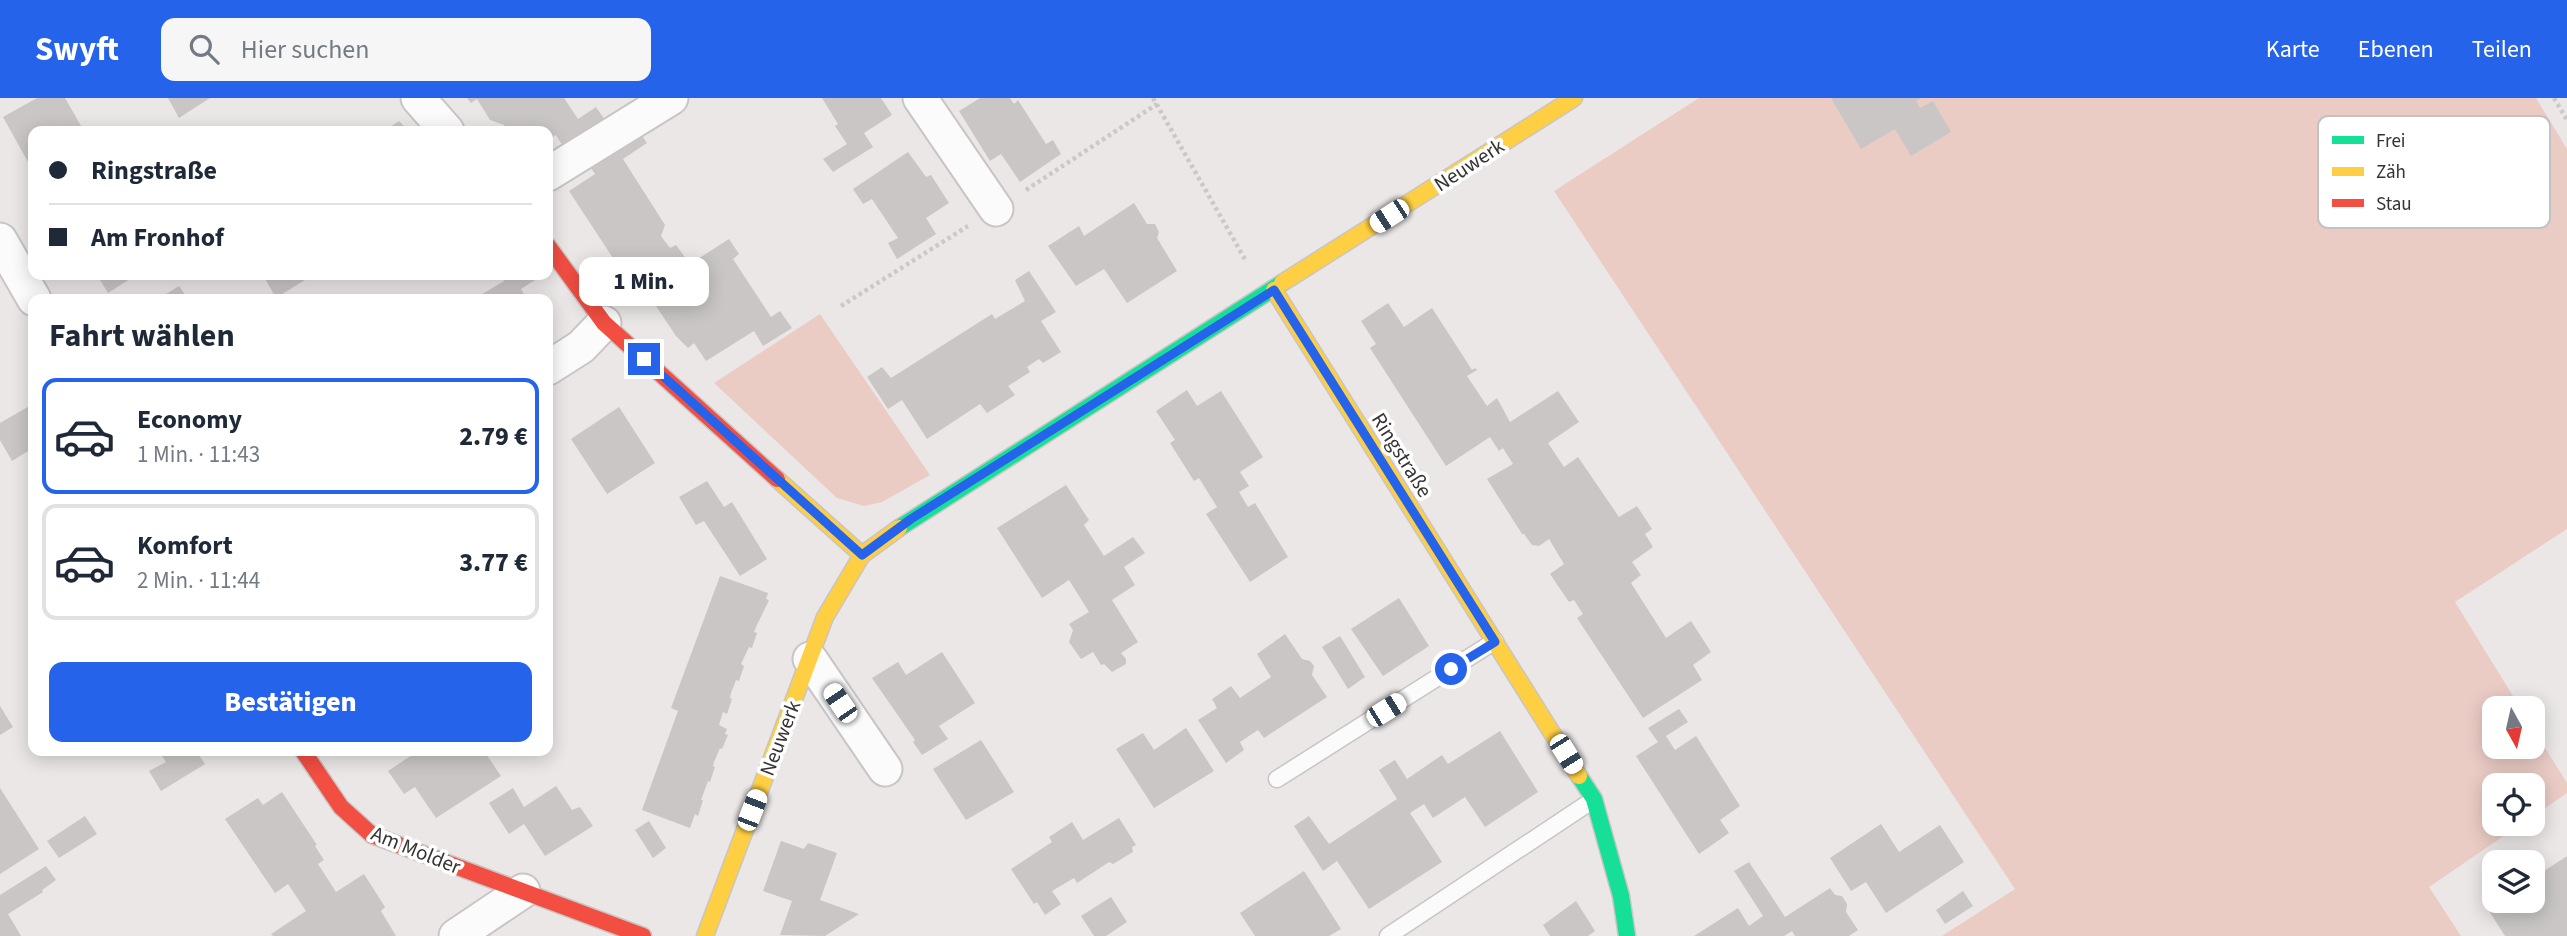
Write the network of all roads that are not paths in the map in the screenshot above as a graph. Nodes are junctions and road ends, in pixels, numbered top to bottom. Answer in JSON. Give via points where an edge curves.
{"nodes":[{"id":1,"x":418,"y":98,"type":"edge"},
{"id":2,"x":671,"y":98,"type":"edge"},
{"id":3,"x":920,"y":98,"type":"edge"},
{"id":4,"x":1574,"y":98,"type":"edge"},
{"id":5,"x":443,"y":126,"type":"edge"},
{"id":6,"x":553,"y":171,"type":"edge"},
{"id":7,"x":996,"y":209,"type":"dead end"},
{"id":8,"x":0,"y":240,"type":"edge"},
{"id":9,"x":553,"y":253,"type":"edge"},
{"id":10,"x":1270,"y":293,"type":"junction"},
{"id":11,"x":31,"y":294,"type":"edge"},
{"id":12,"x":604,"y":323,"type":"junction"},
{"id":13,"x":553,"y":365,"type":"edge"},
{"id":14,"x":862,"y":555,"type":"junction"},
{"id":15,"x":1495,"y":642,"type":"junction"},
{"id":16,"x":810,"y":659,"type":"junction"},
{"id":17,"x":306,"y":756,"type":"edge"},
{"id":18,"x":885,"y":769,"type":"dead end"},
{"id":19,"x":1277,"y":779,"type":"dead end"},
{"id":20,"x":1594,"y":799,"type":"junction"},
{"id":21,"x":523,"y":891,"type":"junction"},
{"id":22,"x":456,"y":936,"type":"edge"},
{"id":23,"x":643,"y":936,"type":"edge"},
{"id":24,"x":705,"y":936,"type":"edge"},
{"id":25,"x":1388,"y":936,"type":"edge"},
{"id":26,"x":1627,"y":936,"type":"edge"}],
"edges":[{"from":1,"to":5,"type":"street"},
{"from":2,"to":6,"type":"street"},
{"from":3,"to":7,"type":"street"},
{"from":4,"to":10,"type":"street","name":"Neuwerk"},
{"from":8,"to":11,"type":"street"},
{"from":9,"to":12,"type":"street"},
{"from":10,"to":14,"type":"street","name":"Neuwerk","via":[[911,519]]},
{"from":10,"to":15,"type":"street","name":"Ringstraße"},
{"from":12,"to":13,"type":"street"},
{"from":12,"to":14,"type":"street"},
{"from":14,"to":16,"type":"street","name":"Neuwerk","via":[[825,617]]},
{"from":15,"to":19,"type":"lane"},
{"from":15,"to":20,"type":"street","name":"Ringstraße"},
{"from":16,"to":18,"type":"street","name":"Neuwerk"},
{"from":16,"to":24,"type":"street","name":"Neuwerk"},
{"from":17,"to":21,"type":"street","name":"Am Molder","via":[[337,804],[372,835]]},
{"from":20,"to":25,"type":"lane"},
{"from":20,"to":26,"type":"street","name":"Ringstraße","via":[[1621,896]]},
{"from":21,"to":22,"type":"street"},
{"from":21,"to":23,"type":"street","name":"Am Molder"}]}
